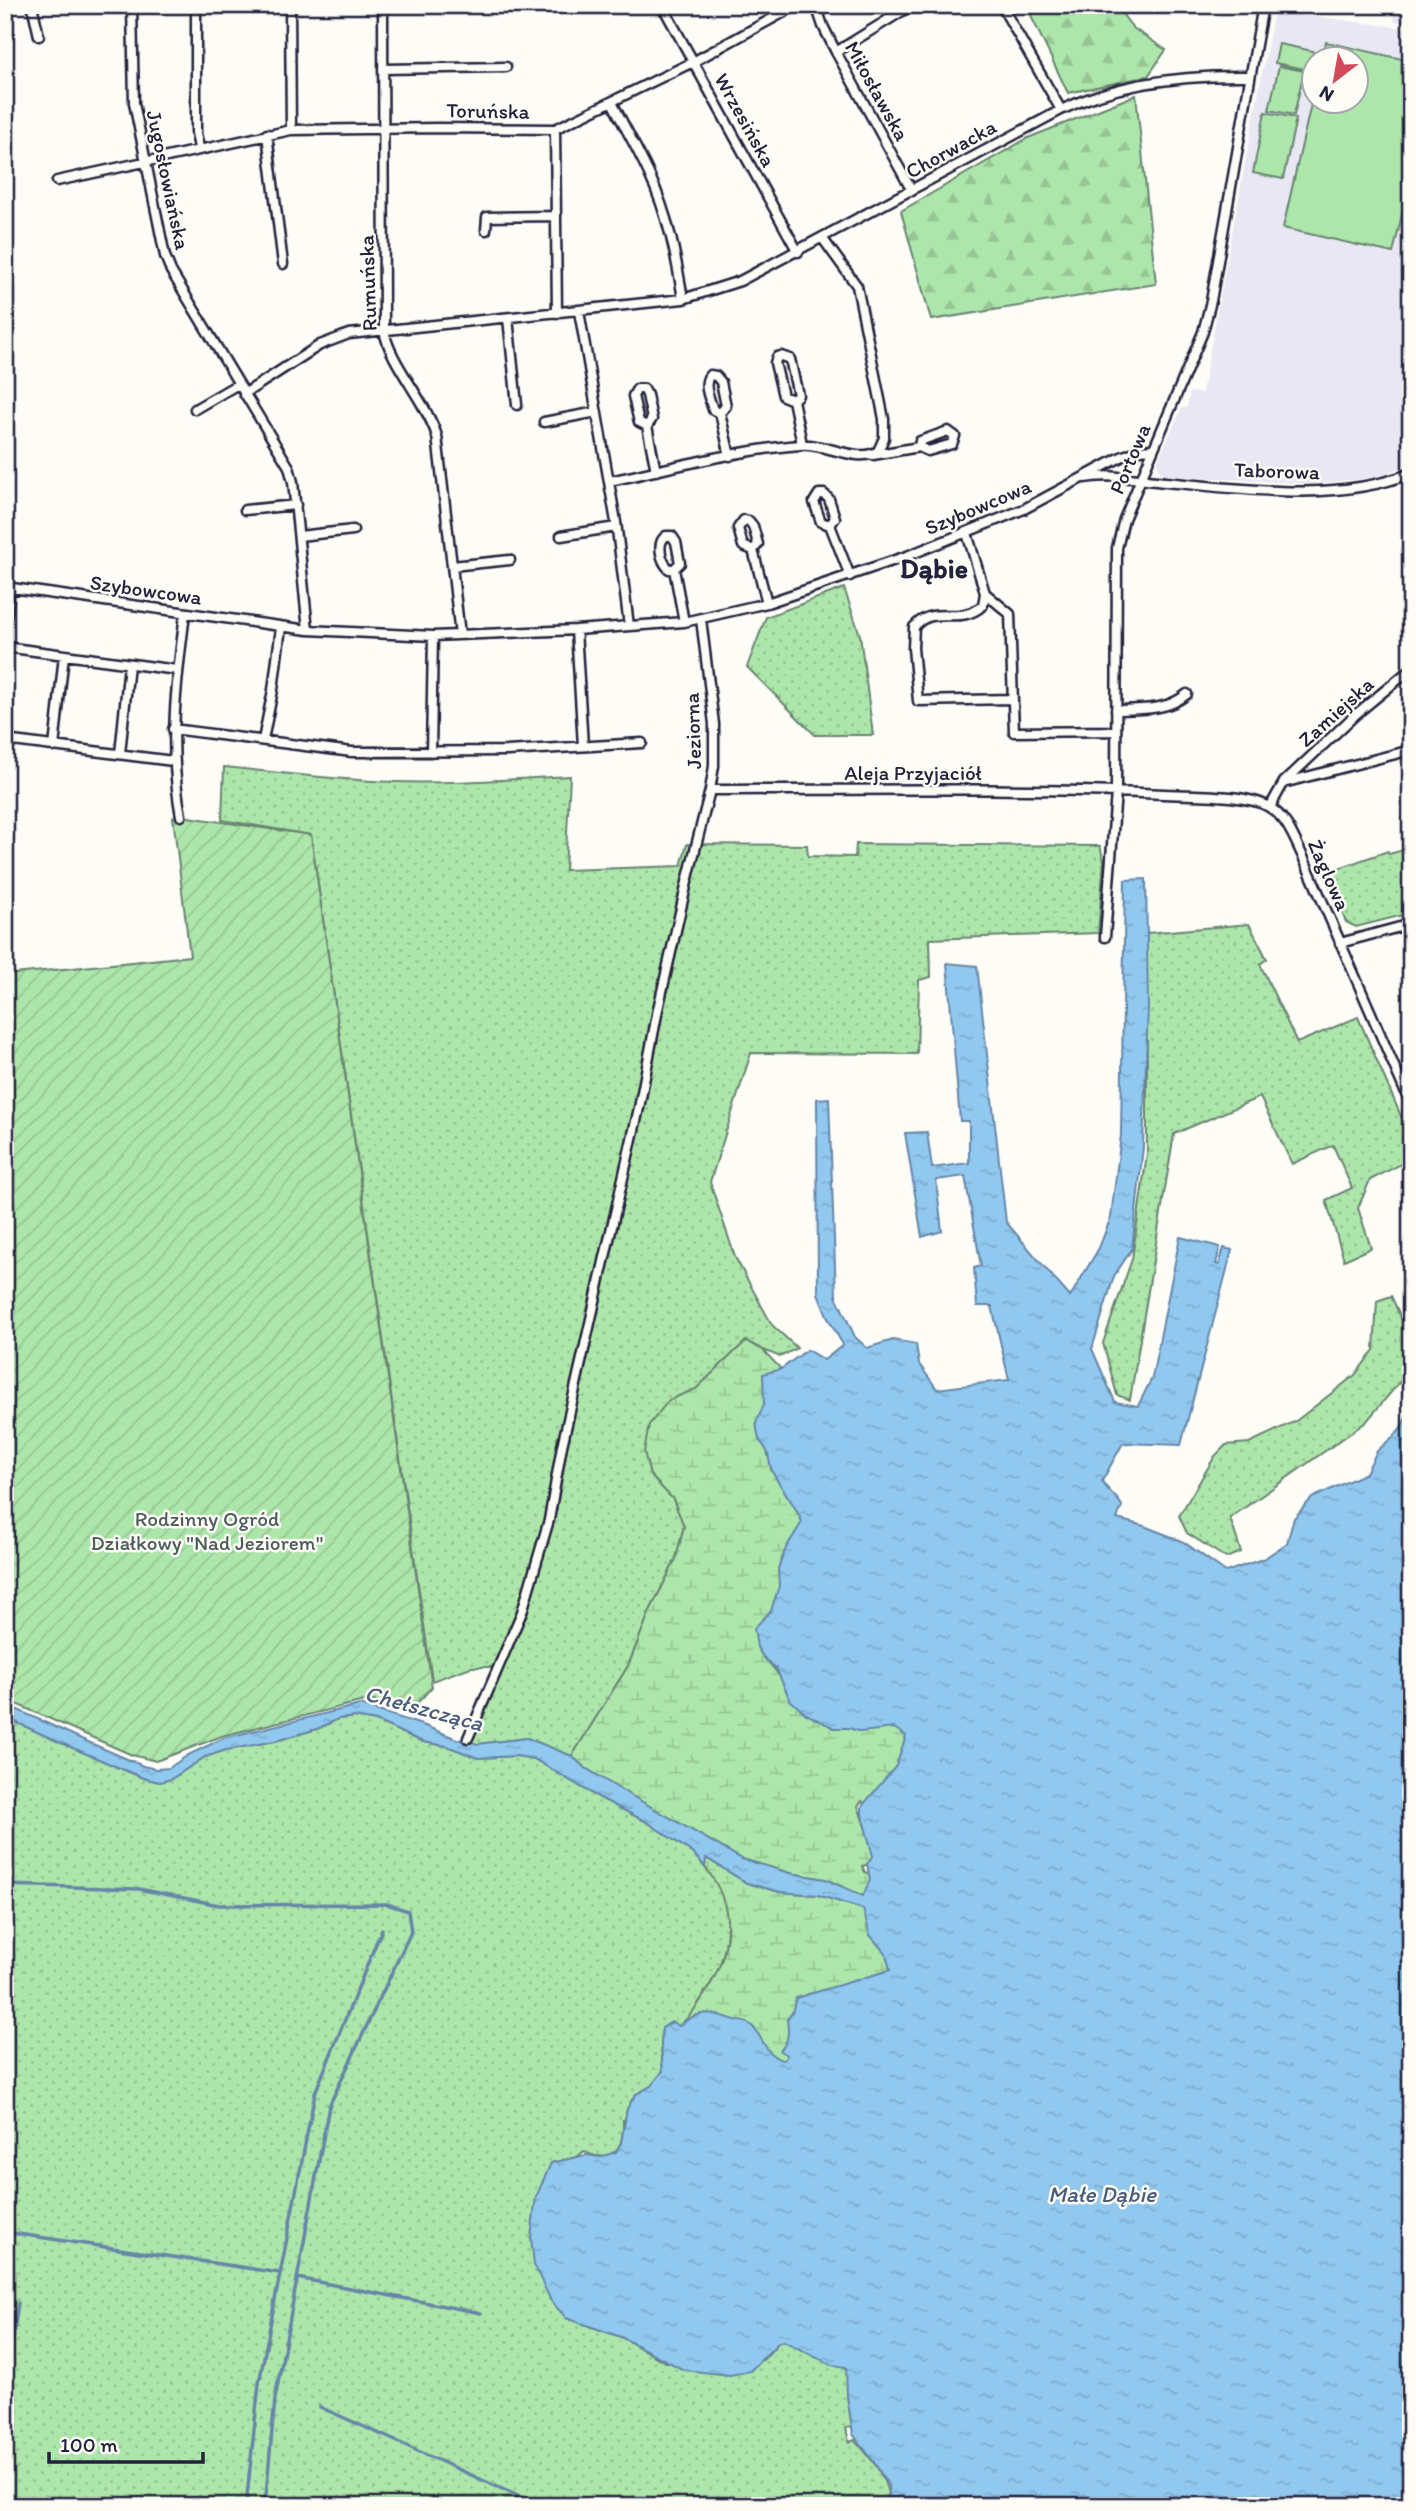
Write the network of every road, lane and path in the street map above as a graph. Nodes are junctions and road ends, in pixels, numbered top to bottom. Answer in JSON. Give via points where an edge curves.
{"nodes":[{"id":1,"x":32,"y":5,"type":"edge"},
{"id":2,"x":132,"y":5,"type":"edge"},
{"id":3,"x":196,"y":5,"type":"edge"},
{"id":4,"x":290,"y":5,"type":"edge"},
{"id":5,"x":383,"y":5,"type":"edge"},
{"id":6,"x":662,"y":5,"type":"edge"},
{"id":7,"x":797,"y":5,"type":"edge"},
{"id":8,"x":816,"y":5,"type":"edge"},
{"id":9,"x":912,"y":5,"type":"edge"},
{"id":10,"x":1001,"y":5,"type":"edge"},
{"id":11,"x":1263,"y":5,"type":"edge"},
{"id":12,"x":40,"y":36,"type":"dead end"},
{"id":13,"x":836,"y":52,"type":"junction"},
{"id":14,"x":693,"y":62,"type":"junction"},
{"id":15,"x":506,"y":67,"type":"dead end"},
{"id":16,"x":383,"y":69,"type":"junction"},
{"id":17,"x":1250,"y":76,"type":"junction"},
{"id":18,"x":612,"y":102,"type":"junction"},
{"id":19,"x":1060,"y":110,"type":"junction"},
{"id":20,"x":383,"y":128,"type":"junction"},
{"id":21,"x":555,"y":129,"type":"junction"},
{"id":22,"x":291,"y":130,"type":"junction"},
{"id":23,"x":267,"y":134,"type":"junction"},
{"id":24,"x":199,"y":148,"type":"junction"},
{"id":25,"x":146,"y":160,"type":"junction"},
{"id":26,"x":57,"y":181,"type":"dead end"},
{"id":27,"x":912,"y":191,"type":"junction"},
{"id":28,"x":556,"y":216,"type":"junction"},
{"id":29,"x":486,"y":230,"type":"dead end"},
{"id":30,"x":823,"y":239,"type":"junction"},
{"id":31,"x":798,"y":252,"type":"junction"},
{"id":32,"x":283,"y":264,"type":"dead end"},
{"id":33,"x":683,"y":299,"type":"junction"},
{"id":34,"x":579,"y":311,"type":"junction"},
{"id":35,"x":557,"y":313,"type":"junction"},
{"id":36,"x":508,"y":318,"type":"junction"},
{"id":37,"x":384,"y":330,"type":"junction"},
{"id":38,"x":238,"y":384,"type":"junction"},
{"id":39,"x":244,"y":394,"type":"junction"},
{"id":40,"x":793,"y":400,"type":"junction"},
{"id":41,"x":517,"y":405,"type":"dead end"},
{"id":42,"x":195,"y":409,"type":"dead end"},
{"id":43,"x":597,"y":412,"type":"junction"},
{"id":44,"x":720,"y":413,"type":"dead end"},
{"id":45,"x":544,"y":422,"type":"dead end"},
{"id":46,"x":647,"y":426,"type":"dead end"},
{"id":47,"x":802,"y":444,"type":"junction"},
{"id":48,"x":919,"y":447,"type":"dead end"},
{"id":49,"x":1153,"y":449,"type":"junction"},
{"id":50,"x":873,"y":454,"type":"junction"},
{"id":51,"x":730,"y":456,"type":"junction"},
{"id":52,"x":656,"y":471,"type":"junction"},
{"id":53,"x":1411,"y":473,"type":"edge"},
{"id":54,"x":1079,"y":480,"type":"junction"},
{"id":55,"x":1140,"y":480,"type":"junction"},
{"id":56,"x":609,"y":481,"type":"junction"},
{"id":57,"x":296,"y":505,"type":"junction"},
{"id":58,"x":245,"y":510,"type":"dead end"},
{"id":59,"x":830,"y":526,"type":"dead end"},
{"id":60,"x":617,"y":527,"type":"junction"},
{"id":61,"x":352,"y":530,"type":"dead end"},
{"id":62,"x":967,"y":533,"type":"junction"},
{"id":63,"x":299,"y":536,"type":"junction"},
{"id":64,"x":561,"y":536,"type":"dead end"},
{"id":65,"x":752,"y":550,"type":"dead end"},
{"id":66,"x":510,"y":560,"type":"dead end"},
{"id":67,"x":452,"y":566,"type":"junction"},
{"id":68,"x":674,"y":569,"type":"dead end"},
{"id":69,"x":850,"y":576,"type":"junction"},
{"id":70,"x":8,"y":587,"type":"edge"},
{"id":71,"x":985,"y":593,"type":"junction"},
{"id":72,"x":767,"y":603,"type":"junction"},
{"id":73,"x":185,"y":614,"type":"junction"},
{"id":74,"x":701,"y":619,"type":"junction"},
{"id":75,"x":684,"y":622,"type":"junction"},
{"id":76,"x":629,"y":626,"type":"junction"},
{"id":77,"x":281,"y":627,"type":"junction"},
{"id":78,"x":5,"y":628,"type":"edge"},
{"id":79,"x":308,"y":630,"type":"junction"},
{"id":80,"x":576,"y":630,"type":"junction"},
{"id":81,"x":460,"y":635,"type":"junction"},
{"id":82,"x":433,"y":636,"type":"junction"},
{"id":83,"x":5,"y":647,"type":"edge"},
{"id":84,"x":64,"y":655,"type":"junction"},
{"id":85,"x":129,"y":664,"type":"junction"},
{"id":86,"x":1411,"y":669,"type":"edge"},
{"id":87,"x":177,"y":670,"type":"junction"},
{"id":88,"x":1187,"y":694,"type":"dead end"},
{"id":89,"x":1011,"y":699,"type":"junction"},
{"id":90,"x":1116,"y":710,"type":"junction"},
{"id":91,"x":173,"y":729,"type":"junction"},
{"id":92,"x":1116,"y":731,"type":"junction"},
{"id":93,"x":5,"y":740,"type":"edge"},
{"id":94,"x":262,"y":740,"type":"junction"},
{"id":95,"x":642,"y":743,"type":"dead end"},
{"id":96,"x":583,"y":746,"type":"junction"},
{"id":97,"x":54,"y":747,"type":"junction"},
{"id":98,"x":1411,"y":750,"type":"edge"},
{"id":99,"x":432,"y":752,"type":"junction"},
{"id":100,"x":120,"y":754,"type":"junction"},
{"id":101,"x":173,"y":761,"type":"junction"},
{"id":102,"x":1284,"y":782,"type":"junction"},
{"id":103,"x":710,"y":790,"type":"junction"},
{"id":104,"x":1116,"y":792,"type":"junction"},
{"id":105,"x":1270,"y":807,"type":"junction"},
{"id":106,"x":181,"y":816,"type":"dead end"},
{"id":107,"x":1411,"y":924,"type":"edge"},
{"id":108,"x":1105,"y":937,"type":"dead end"},
{"id":109,"x":1340,"y":943,"type":"junction"},
{"id":110,"x":1411,"y":1105,"type":"edge"},
{"id":111,"x":468,"y":1738,"type":"dead end"}],
"edges":[{"from":1,"to":12,"type":"street"},
{"from":2,"to":25,"type":"street","name":"Jugosłowiańska","via":[[134,103]]},
{"from":3,"to":24,"type":"street"},
{"from":4,"to":22,"type":"street"},
{"from":5,"to":16,"type":"street","name":"Rumuńska"},
{"from":6,"to":14,"type":"street","name":"Wrzesińska"},
{"from":7,"to":14,"type":"street"},
{"from":8,"to":13,"type":"street","name":"Miłosławska"},
{"from":9,"to":13,"type":"street"},
{"from":10,"to":19,"type":"street"},
{"from":11,"to":17,"type":"street","name":"Portowa"},
{"from":13,"to":27,"type":"street","name":"Miłosławska"},
{"from":14,"to":18,"type":"street","name":"Toruńska"},
{"from":14,"to":31,"type":"street","name":"Wrzesińska"},
{"from":15,"to":16,"type":"street"},
{"from":16,"to":20,"type":"street","name":"Rumuńska"},
{"from":17,"to":19,"type":"street","name":"Chorwacka","via":[[1161,82],[1092,96]]},
{"from":17,"to":49,"type":"street","name":"Portowa","via":[[1203,331]]},
{"from":18,"to":21,"type":"street","name":"Toruńska"},
{"from":18,"to":33,"type":"street","via":[[659,200],[673,242]]},
{"from":19,"to":27,"type":"street","name":"Chorwacka"},
{"from":20,"to":21,"type":"street","name":"Toruńska"},
{"from":20,"to":22,"type":"street","name":"Toruńska"},
{"from":20,"to":37,"type":"street","name":"Rumuńska"},
{"from":21,"to":28,"type":"street"},
{"from":22,"to":23,"type":"street","name":"Toruńska"},
{"from":23,"to":24,"type":"street","name":"Toruńska"},
{"from":23,"to":32,"type":"street"},
{"from":24,"to":25,"type":"street","name":"Toruńska"},
{"from":25,"to":26,"type":"street","name":"Toruńska"},
{"from":25,"to":38,"type":"street","name":"Jugosłowiańska","via":[[171,271]]},
{"from":27,"to":30,"type":"street","name":"Chorwacka"},
{"from":28,"to":29,"type":"street","via":[[487,217]]},
{"from":28,"to":35,"type":"street"},
{"from":30,"to":31,"type":"street","name":"Chorwacka"},
{"from":30,"to":50,"type":"street","via":[[857,286],[885,427],[882,446]]},
{"from":31,"to":33,"type":"street","name":"Chorwacka","via":[[724,288]]},
{"from":33,"to":34,"type":"street","name":"Chorwacka"},
{"from":34,"to":35,"type":"street","name":"Chorwacka"},
{"from":34,"to":43,"type":"street"},
{"from":35,"to":36,"type":"street","name":"Chorwacka"},
{"from":36,"to":37,"type":"street","name":"Chorwacka"},
{"from":36,"to":41,"type":"street"},
{"from":37,"to":39,"type":"street","name":"Chorwacka","via":[[349,334],[320,345]]},
{"from":37,"to":67,"type":"street","name":"Rumuńska","via":[[433,421]]},
{"from":38,"to":39,"type":"street","name":"Jugosłowiańska"},
{"from":38,"to":42,"type":"street"},
{"from":39,"to":57,"type":"street","name":"Jugosłowiańska","via":[[289,467]]},
{"from":40,"to":40,"type":"street","via":[[799,393],[791,362],[780,355],[775,363],[783,396]]},
{"from":40,"to":47,"type":"street"},
{"from":43,"to":45,"type":"street"},
{"from":43,"to":56,"type":"street"},
{"from":44,"to":51,"type":"street"},
{"from":46,"to":52,"type":"street"},
{"from":47,"to":50,"type":"street"},
{"from":47,"to":51,"type":"street"},
{"from":48,"to":50,"type":"street"},
{"from":49,"to":54,"type":"street","name":"Szybowcowa","via":[[1121,457]]},
{"from":49,"to":55,"type":"street","name":"Portowa"},
{"from":51,"to":52,"type":"street"},
{"from":52,"to":56,"type":"street"},
{"from":53,"to":55,"type":"street","name":"Taborowa","via":[[1378,485],[1328,491]]},
{"from":54,"to":55,"type":"street","name":"Szybowcowa"},
{"from":54,"to":62,"type":"street","name":"Szybowcowa"},
{"from":55,"to":90,"type":"street","name":"Portowa","via":[[1117,548]]},
{"from":56,"to":60,"type":"street"},
{"from":57,"to":58,"type":"street"},
{"from":57,"to":63,"type":"street","name":"Jugosłowiańska"},
{"from":59,"to":69,"type":"street"},
{"from":60,"to":64,"type":"street"},
{"from":60,"to":76,"type":"street"},
{"from":61,"to":63,"type":"street"},
{"from":62,"to":69,"type":"street","name":"Szybowcowa"},
{"from":62,"to":71,"type":"street"},
{"from":63,"to":79,"type":"street","name":"Jugosłowiańska"},
{"from":65,"to":72,"type":"street"},
{"from":66,"to":67,"type":"street"},
{"from":67,"to":81,"type":"street","name":"Rumuńska"},
{"from":68,"to":75,"type":"street"},
{"from":69,"to":72,"type":"street","name":"Szybowcowa"},
{"from":70,"to":73,"type":"street","name":"Szybowcowa"},
{"from":70,"to":78,"type":"street"},
{"from":71,"to":89,"type":"street","via":[[1010,614]]},
{"from":71,"to":89,"type":"street","via":[[983,605],[969,615],[926,617],[914,627],[918,701]]},
{"from":72,"to":74,"type":"street","name":"Szybowcowa"},
{"from":73,"to":77,"type":"street","name":"Szybowcowa"},
{"from":73,"to":87,"type":"street"},
{"from":74,"to":75,"type":"street","name":"Szybowcowa"},
{"from":74,"to":103,"type":"street","name":"Jeziorna","via":[[713,724]]},
{"from":75,"to":76,"type":"street","name":"Szybowcowa"},
{"from":76,"to":80,"type":"street","name":"Szybowcowa"},
{"from":77,"to":79,"type":"street","name":"Szybowcowa"},
{"from":77,"to":94,"type":"street"},
{"from":79,"to":82,"type":"street","name":"Szybowcowa"},
{"from":80,"to":81,"type":"street","name":"Szybowcowa"},
{"from":80,"to":96,"type":"street"},
{"from":81,"to":82,"type":"street","name":"Szybowcowa"},
{"from":82,"to":99,"type":"street"},
{"from":83,"to":84,"type":"street"},
{"from":84,"to":85,"type":"street"},
{"from":84,"to":97,"type":"street"},
{"from":85,"to":87,"type":"street"},
{"from":85,"to":100,"type":"street"},
{"from":86,"to":102,"type":"street","name":"Zamiejska"},
{"from":87,"to":91,"type":"street"},
{"from":88,"to":90,"type":"street","via":[[1165,707]]},
{"from":89,"to":92,"type":"street","via":[[1014,732]]},
{"from":90,"to":92,"type":"street","name":"Portowa"},
{"from":91,"to":94,"type":"street"},
{"from":91,"to":101,"type":"street"},
{"from":92,"to":104,"type":"street","name":"Portowa"},
{"from":93,"to":97,"type":"street"},
{"from":94,"to":99,"type":"street","via":[[352,752]]},
{"from":95,"to":96,"type":"street"},
{"from":96,"to":99,"type":"street"},
{"from":97,"to":100,"type":"street"},
{"from":98,"to":102,"type":"street"},
{"from":100,"to":101,"type":"street"},
{"from":101,"to":106,"type":"street"},
{"from":102,"to":105,"type":"street","name":"Zamiejska"},
{"from":103,"to":104,"type":"street","name":"Aleja Przyjaciół"},
{"from":103,"to":111,"type":"street","name":"Jeziorna","via":[[658,1009],[549,1520],[522,1612]]},
{"from":104,"to":105,"type":"street","via":[[1246,800]]},
{"from":104,"to":108,"type":"street","name":"Portowa"},
{"from":105,"to":109,"type":"street","name":"Żaglowa","via":[[1286,823]]},
{"from":107,"to":109,"type":"street"},
{"from":109,"to":110,"type":"street","name":"Żaglowa"}]}
